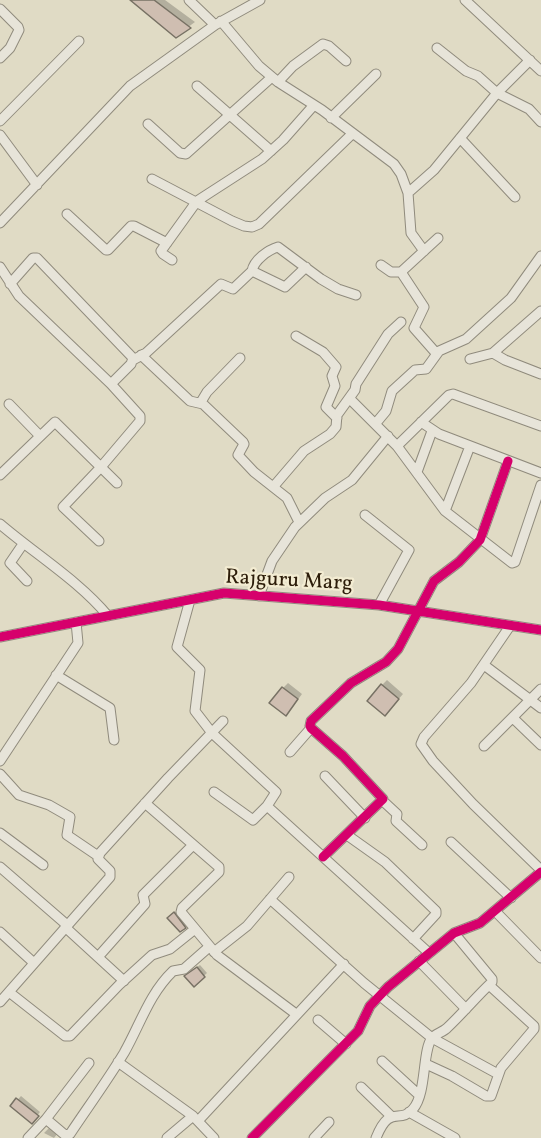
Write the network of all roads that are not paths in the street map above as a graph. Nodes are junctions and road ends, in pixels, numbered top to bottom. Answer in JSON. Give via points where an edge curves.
{"nodes":[{"id":1,"x":189,"y":0,"type":"edge"},
{"id":2,"x":260,"y":0,"type":"edge"},
{"id":3,"x":465,"y":0,"type":"edge"},
{"id":4,"x":0,"y":9,"type":"edge"},
{"id":5,"x":218,"y":23,"type":"junction"},
{"id":6,"x":79,"y":41,"type":"dead end"},
{"id":7,"x":437,"y":48,"type":"dead end"},
{"id":8,"x":0,"y":58,"type":"edge"},
{"id":9,"x":530,"y":60,"type":"junction"},
{"id":10,"x":346,"y":61,"type":"dead end"},
{"id":11,"x":541,"y":71,"type":"edge"},
{"id":12,"x":376,"y":74,"type":"dead end"},
{"id":13,"x":275,"y":80,"type":"junction"},
{"id":14,"x":197,"y":86,"type":"dead end"},
{"id":15,"x":497,"y":93,"type":"junction"},
{"id":16,"x":314,"y":105,"type":"junction"},
{"id":17,"x":230,"y":115,"type":"junction"},
{"id":18,"x":331,"y":118,"type":"junction"},
{"id":19,"x":0,"y":121,"type":"edge"},
{"id":20,"x":541,"y":122,"type":"edge"},
{"id":21,"x":148,"y":124,"type":"dead end"},
{"id":22,"x":352,"y":134,"type":"junction"},
{"id":23,"x":1,"y":137,"type":"edge"},
{"id":24,"x":460,"y":138,"type":"junction"},
{"id":25,"x":271,"y":151,"type":"junction"},
{"id":26,"x":152,"y":179,"type":"dead end"},
{"id":27,"x":37,"y":185,"type":"junction"},
{"id":28,"x":408,"y":193,"type":"junction"},
{"id":29,"x":515,"y":196,"type":"dead end"},
{"id":30,"x":197,"y":201,"type":"junction"},
{"id":31,"x":67,"y":214,"type":"dead end"},
{"id":32,"x":0,"y":223,"type":"edge"},
{"id":33,"x":438,"y":238,"type":"dead end"},
{"id":34,"x":167,"y":243,"type":"junction"},
{"id":35,"x":424,"y":251,"type":"junction"},
{"id":36,"x":541,"y":256,"type":"edge"},
{"id":37,"x":172,"y":260,"type":"dead end"},
{"id":38,"x":381,"y":265,"type":"dead end"},
{"id":39,"x":0,"y":267,"type":"edge"},
{"id":40,"x":306,"y":267,"type":"junction"},
{"id":41,"x":252,"y":271,"type":"junction"},
{"id":42,"x":401,"y":272,"type":"junction"},
{"id":43,"x":10,"y":284,"type":"junction"},
{"id":44,"x":356,"y":295,"type":"dead end"},
{"id":45,"x":541,"y":311,"type":"edge"},
{"id":46,"x":401,"y":322,"type":"dead end"},
{"id":47,"x":296,"y":336,"type":"dead end"},
{"id":48,"x":436,"y":353,"type":"junction"},
{"id":49,"x":493,"y":353,"type":"junction"},
{"id":50,"x":137,"y":357,"type":"junction"},
{"id":51,"x":240,"y":358,"type":"dead end"},
{"id":52,"x":470,"y":359,"type":"dead end"},
{"id":53,"x":541,"y":374,"type":"edge"},
{"id":54,"x":111,"y":384,"type":"junction"},
{"id":55,"x":350,"y":399,"type":"junction"},
{"id":56,"x":201,"y":402,"type":"junction"},
{"id":57,"x":9,"y":404,"type":"dead end"},
{"id":58,"x":337,"y":418,"type":"junction"},
{"id":59,"x":421,"y":422,"type":"junction"},
{"id":60,"x":376,"y":423,"type":"junction"},
{"id":61,"x":541,"y":426,"type":"edge"},
{"id":62,"x":432,"y":431,"type":"junction"},
{"id":63,"x":40,"y":436,"type":"junction"},
{"id":64,"x":388,"y":436,"type":"junction"},
{"id":65,"x":397,"y":446,"type":"junction"},
{"id":66,"x":470,"y":446,"type":"junction"},
{"id":67,"x":508,"y":461,"type":"junction"},
{"id":68,"x":101,"y":467,"type":"junction"},
{"id":69,"x":417,"y":472,"type":"junction"},
{"id":70,"x":541,"y":473,"type":"edge"},
{"id":71,"x":0,"y":475,"type":"edge"},
{"id":72,"x":117,"y":483,"type":"dead end"},
{"id":73,"x":541,"y":484,"type":"edge"},
{"id":74,"x":274,"y":486,"type":"junction"},
{"id":75,"x":445,"y":511,"type":"junction"},
{"id":76,"x":365,"y":515,"type":"dead end"},
{"id":77,"x":299,"y":522,"type":"junction"},
{"id":78,"x":0,"y":524,"type":"edge"},
{"id":79,"x":99,"y":540,"type":"dead end"},
{"id":80,"x":480,"y":540,"type":"junction"},
{"id":81,"x":23,"y":544,"type":"junction"},
{"id":82,"x":27,"y":581,"type":"dead end"},
{"id":83,"x":259,"y":596,"type":"junction"},
{"id":84,"x":190,"y":600,"type":"junction"},
{"id":85,"x":379,"y":605,"type":"junction"},
{"id":86,"x":417,"y":613,"type":"junction"},
{"id":87,"x":108,"y":616,"type":"junction"},
{"id":88,"x":76,"y":622,"type":"junction"},
{"id":89,"x":510,"y":626,"type":"junction"},
{"id":90,"x":541,"y":630,"type":"edge"},
{"id":91,"x":0,"y":637,"type":"edge"},
{"id":92,"x":484,"y":665,"type":"junction"},
{"id":93,"x":56,"y":675,"type":"junction"},
{"id":94,"x":541,"y":689,"type":"edge"},
{"id":95,"x":531,"y":700,"type":"junction"},
{"id":96,"x":541,"y":708,"type":"edge"},
{"id":97,"x":514,"y":718,"type":"junction"},
{"id":98,"x":223,"y":721,"type":"dead end"},
{"id":99,"x":311,"y":728,"type":"junction"},
{"id":100,"x":212,"y":733,"type":"junction"},
{"id":101,"x":114,"y":740,"type":"dead end"},
{"id":102,"x":540,"y":741,"type":"edge"},
{"id":103,"x":484,"y":746,"type":"dead end"},
{"id":104,"x":290,"y":752,"type":"dead end"},
{"id":105,"x":0,"y":761,"type":"edge"},
{"id":106,"x":0,"y":774,"type":"edge"},
{"id":107,"x":325,"y":776,"type":"dead end"},
{"id":108,"x":214,"y":792,"type":"dead end"},
{"id":109,"x":383,"y":801,"type":"junction"},
{"id":110,"x":145,"y":803,"type":"junction"},
{"id":111,"x":267,"y":806,"type":"junction"},
{"id":112,"x":365,"y":818,"type":"junction"},
{"id":113,"x":0,"y":833,"type":"edge"},
{"id":114,"x":347,"y":835,"type":"junction"},
{"id":115,"x":451,"y":842,"type":"dead end"},
{"id":116,"x":193,"y":845,"type":"junction"},
{"id":117,"x":422,"y":845,"type":"dead end"},
{"id":118,"x":98,"y":856,"type":"junction"},
{"id":119,"x":323,"y":857,"type":"junction"},
{"id":120,"x":43,"y":865,"type":"dead end"},
{"id":121,"x":0,"y":867,"type":"edge"},
{"id":122,"x":541,"y":871,"type":"edge"},
{"id":123,"x":289,"y":877,"type":"dead end"},
{"id":124,"x":511,"y":898,"type":"junction"},
{"id":125,"x":270,"y":899,"type":"junction"},
{"id":126,"x":495,"y":911,"type":"junction"},
{"id":127,"x":66,"y":926,"type":"junction"},
{"id":128,"x":195,"y":929,"type":"junction"},
{"id":129,"x":0,"y":932,"type":"edge"},
{"id":130,"x":454,"y":933,"type":"junction"},
{"id":131,"x":413,"y":939,"type":"junction"},
{"id":132,"x":212,"y":949,"type":"junction"},
{"id":133,"x":429,"y":953,"type":"junction"},
{"id":134,"x":98,"y":957,"type":"junction"},
{"id":135,"x":541,"y":958,"type":"edge"},
{"id":136,"x":419,"y":961,"type":"junction"},
{"id":137,"x":34,"y":963,"type":"junction"},
{"id":138,"x":344,"y":964,"type":"junction"},
{"id":139,"x":123,"y":981,"type":"junction"},
{"id":140,"x":489,"y":985,"type":"junction"},
{"id":141,"x":9,"y":992,"type":"junction"},
{"id":142,"x":380,"y":995,"type":"junction"},
{"id":143,"x":0,"y":1002,"type":"edge"},
{"id":144,"x":466,"y":1009,"type":"junction"},
{"id":145,"x":296,"y":1014,"type":"junction"},
{"id":146,"x":318,"y":1020,"type":"dead end"},
{"id":147,"x":432,"y":1038,"type":"junction"},
{"id":148,"x":346,"y":1044,"type":"junction"},
{"id":149,"x":382,"y":1061,"type":"dead end"},
{"id":150,"x":118,"y":1062,"type":"junction"},
{"id":151,"x":89,"y":1063,"type":"dead end"},
{"id":152,"x":426,"y":1064,"type":"junction"},
{"id":153,"x":498,"y":1074,"type":"junction"},
{"id":154,"x":361,"y":1087,"type":"dead end"},
{"id":155,"x":419,"y":1095,"type":"junction"},
{"id":156,"x":409,"y":1112,"type":"junction"},
{"id":157,"x":390,"y":1116,"type":"junction"},
{"id":158,"x":46,"y":1119,"type":"junction"},
{"id":159,"x":195,"y":1119,"type":"junction"},
{"id":160,"x":329,"y":1122,"type":"dead end"},
{"id":161,"x":28,"y":1138,"type":"edge"},
{"id":162,"x":167,"y":1138,"type":"edge"},
{"id":163,"x":214,"y":1138,"type":"edge"},
{"id":164,"x":252,"y":1138,"type":"edge"},
{"id":165,"x":314,"y":1138,"type":"edge"},
{"id":166,"x":376,"y":1138,"type":"edge"},
{"id":167,"x":455,"y":1138,"type":"edge"}],
"edges":[{"from":1,"to":5,"type":"street"},
{"from":2,"to":5,"type":"street"},
{"from":3,"to":9,"type":"street"},
{"from":4,"to":8,"type":"street","via":[[19,28],[10,48]]},
{"from":5,"to":13,"type":"street"},
{"from":5,"to":27,"type":"street","via":[[130,86]]},
{"from":6,"to":19,"type":"street"},
{"from":7,"to":15,"type":"street"},
{"from":9,"to":11,"type":"street"},
{"from":9,"to":15,"type":"street"},
{"from":10,"to":13,"type":"street","via":[[323,44]]},
{"from":12,"to":18,"type":"street"},
{"from":13,"to":16,"type":"street"},
{"from":13,"to":17,"type":"street"},
{"from":14,"to":17,"type":"street"},
{"from":15,"to":20,"type":"street","via":[[528,109]]},
{"from":15,"to":24,"type":"street"},
{"from":16,"to":18,"type":"street"},
{"from":16,"to":25,"type":"street"},
{"from":17,"to":21,"type":"street","via":[[186,154]]},
{"from":17,"to":25,"type":"street"},
{"from":18,"to":22,"type":"street"},
{"from":22,"to":28,"type":"street","via":[[394,164]]},
{"from":22,"to":30,"type":"street","via":[[259,224],[244,226]]},
{"from":23,"to":27,"type":"street"},
{"from":24,"to":28,"type":"street","via":[[434,170]]},
{"from":24,"to":29,"type":"street"},
{"from":25,"to":30,"type":"street"},
{"from":26,"to":30,"type":"street"},
{"from":27,"to":32,"type":"street"},
{"from":28,"to":35,"type":"street","via":[[411,233]]},
{"from":30,"to":34,"type":"street"},
{"from":31,"to":34,"type":"street","via":[[106,250],[131,226]]},
{"from":33,"to":35,"type":"street"},
{"from":34,"to":37,"type":"street","via":[[161,253]]},
{"from":35,"to":42,"type":"street"},
{"from":36,"to":48,"type":"street","via":[[511,298],[466,339]]},
{"from":38,"to":42,"type":"street","via":[[391,272]]},
{"from":39,"to":43,"type":"street"},
{"from":40,"to":41,"type":"street","via":[[285,287]]},
{"from":40,"to":41,"type":"street","via":[[276,247]]},
{"from":40,"to":44,"type":"street","via":[[321,279]]},
{"from":41,"to":50,"type":"street","via":[[231,290],[221,284]]},
{"from":42,"to":48,"type":"street","via":[[424,307],[414,328]]},
{"from":43,"to":50,"type":"street","via":[[37,258]]},
{"from":43,"to":54,"type":"street"},
{"from":45,"to":49,"type":"street"},
{"from":46,"to":55,"type":"street","via":[[375,353]]},
{"from":47,"to":58,"type":"street","via":[[323,352],[336,367],[332,376],[335,386],[326,407]]},
{"from":48,"to":60,"type":"street","via":[[426,369],[415,370],[392,391],[386,411]]},
{"from":49,"to":52,"type":"street"},
{"from":49,"to":53,"type":"street"},
{"from":50,"to":54,"type":"street"},
{"from":50,"to":56,"type":"street","via":[[190,401]]},
{"from":51,"to":56,"type":"street"},
{"from":54,"to":68,"type":"street","via":[[140,419]]},
{"from":55,"to":58,"type":"street"},
{"from":55,"to":60,"type":"street"},
{"from":56,"to":74,"type":"street","via":[[244,443],[238,455]]},
{"from":57,"to":63,"type":"street"},
{"from":58,"to":74,"type":"street","via":[[334,431],[304,451]]},
{"from":59,"to":61,"type":"street","via":[[453,394]]},
{"from":59,"to":62,"type":"street"},
{"from":59,"to":65,"type":"street"},
{"from":60,"to":64,"type":"street"},
{"from":62,"to":66,"type":"street"},
{"from":62,"to":69,"type":"street"},
{"from":63,"to":68,"type":"street","via":[[52,423],[58,423]]},
{"from":63,"to":71,"type":"street"},
{"from":64,"to":65,"type":"street"},
{"from":64,"to":77,"type":"street","via":[[352,480]]},
{"from":65,"to":69,"type":"street"},
{"from":66,"to":67,"type":"street"},
{"from":66,"to":75,"type":"street"},
{"from":67,"to":70,"type":"street"},
{"from":67,"to":80,"type":"street"},
{"from":68,"to":72,"type":"street"},
{"from":68,"to":79,"type":"street","via":[[63,507]]},
{"from":69,"to":75,"type":"street"},
{"from":73,"to":80,"type":"street","via":[[515,562],[509,562]]},
{"from":74,"to":77,"type":"street","via":[[287,498]]},
{"from":75,"to":80,"type":"street"},
{"from":76,"to":85,"type":"street","via":[[409,550]]},
{"from":77,"to":83,"type":"street","via":[[272,561]]},
{"from":78,"to":81,"type":"street"},
{"from":80,"to":86,"type":"street","via":[[434,581]]},
{"from":81,"to":82,"type":"street","via":[[10,563]]},
{"from":81,"to":87,"type":"street","via":[[85,591]]},
{"from":83,"to":84,"type":"street","name":"Rajguru Marg","via":[[224,593]]},
{"from":83,"to":85,"type":"street","name":"Rajguru Marg"},
{"from":84,"to":87,"type":"street","name":"Rajguru Marg"},
{"from":84,"to":100,"type":"street","via":[[177,647],[200,670],[195,711]]},
{"from":85,"to":86,"type":"street","name":"Rajguru Marg"},
{"from":86,"to":89,"type":"street","name":"Rajguru Marg"},
{"from":86,"to":99,"type":"street","via":[[394,654],[346,687],[311,721]]},
{"from":87,"to":88,"type":"street","name":"Rajguru Marg"},
{"from":88,"to":91,"type":"street","name":"Rajguru Marg"},
{"from":88,"to":93,"type":"street","via":[[78,643]]},
{"from":89,"to":90,"type":"street","name":"Rajguru Marg"},
{"from":89,"to":92,"type":"street"},
{"from":92,"to":95,"type":"street"},
{"from":92,"to":122,"type":"street","via":[[424,737],[422,747]]},
{"from":93,"to":101,"type":"street","via":[[110,708]]},
{"from":93,"to":105,"type":"street"},
{"from":94,"to":95,"type":"street"},
{"from":95,"to":96,"type":"street"},
{"from":95,"to":97,"type":"street"},
{"from":97,"to":102,"type":"street"},
{"from":97,"to":103,"type":"street"},
{"from":98,"to":100,"type":"street"},
{"from":99,"to":104,"type":"street"},
{"from":99,"to":109,"type":"street","via":[[344,756]]},
{"from":100,"to":110,"type":"street"},
{"from":100,"to":111,"type":"street","via":[[276,790]]},
{"from":106,"to":118,"type":"street","via":[[19,795],[67,814],[71,821],[67,835]]},
{"from":107,"to":112,"type":"street"},
{"from":108,"to":111,"type":"street","via":[[253,820]]},
{"from":109,"to":112,"type":"street"},
{"from":109,"to":117,"type":"street","via":[[397,814],[396,821]]},
{"from":110,"to":116,"type":"street"},
{"from":110,"to":118,"type":"street"},
{"from":111,"to":119,"type":"street"},
{"from":112,"to":114,"type":"street"},
{"from":113,"to":120,"type":"street"},
{"from":114,"to":119,"type":"street"},
{"from":114,"to":131,"type":"street","via":[[385,862],[436,911]]},
{"from":115,"to":124,"type":"street"},
{"from":116,"to":128,"type":"street","via":[[220,869],[181,910]]},
{"from":116,"to":134,"type":"street","via":[[143,895],[145,904]]},
{"from":118,"to":127,"type":"street","via":[[110,877]]},
{"from":119,"to":131,"type":"street"},
{"from":121,"to":127,"type":"street"},
{"from":122,"to":124,"type":"street"},
{"from":123,"to":125,"type":"street"},
{"from":124,"to":126,"type":"street"},
{"from":125,"to":132,"type":"street","via":[[242,931]]},
{"from":125,"to":138,"type":"street"},
{"from":126,"to":130,"type":"street","via":[[475,926]]},
{"from":126,"to":135,"type":"street"},
{"from":127,"to":134,"type":"street"},
{"from":127,"to":137,"type":"street"},
{"from":128,"to":132,"type":"street"},
{"from":128,"to":139,"type":"street","via":[[170,949],[152,955]]},
{"from":129,"to":137,"type":"street"},
{"from":130,"to":133,"type":"street"},
{"from":130,"to":140,"type":"street","via":[[492,979]]},
{"from":131,"to":133,"type":"street"},
{"from":132,"to":145,"type":"street"},
{"from":132,"to":150,"type":"street","via":[[184,969],[170,973],[150,999]]},
{"from":133,"to":136,"type":"street"},
{"from":134,"to":139,"type":"street"},
{"from":136,"to":142,"type":"street"},
{"from":136,"to":144,"type":"street"},
{"from":137,"to":141,"type":"street"},
{"from":138,"to":142,"type":"street"},
{"from":138,"to":145,"type":"street"},
{"from":139,"to":141,"type":"street","via":[[68,1037]]},
{"from":140,"to":144,"type":"street"},
{"from":140,"to":153,"type":"street","via":[[534,1026]]},
{"from":141,"to":143,"type":"street"},
{"from":142,"to":147,"type":"street"},
{"from":142,"to":148,"type":"street"},
{"from":144,"to":147,"type":"street"},
{"from":145,"to":159,"type":"street"},
{"from":146,"to":148,"type":"street"},
{"from":147,"to":152,"type":"street"},
{"from":147,"to":153,"type":"street"},
{"from":148,"to":164,"type":"street"},
{"from":149,"to":155,"type":"street"},
{"from":150,"to":158,"type":"street","via":[[68,1135]]},
{"from":150,"to":159,"type":"street"},
{"from":151,"to":158,"type":"street"},
{"from":152,"to":153,"type":"street","via":[[489,1097]]},
{"from":152,"to":155,"type":"street"},
{"from":154,"to":157,"type":"street"},
{"from":155,"to":156,"type":"street"},
{"from":156,"to":157,"type":"street"},
{"from":156,"to":167,"type":"street"},
{"from":157,"to":166,"type":"street"},
{"from":158,"to":161,"type":"street"},
{"from":159,"to":162,"type":"street"},
{"from":159,"to":163,"type":"street"},
{"from":160,"to":165,"type":"street"}]}
